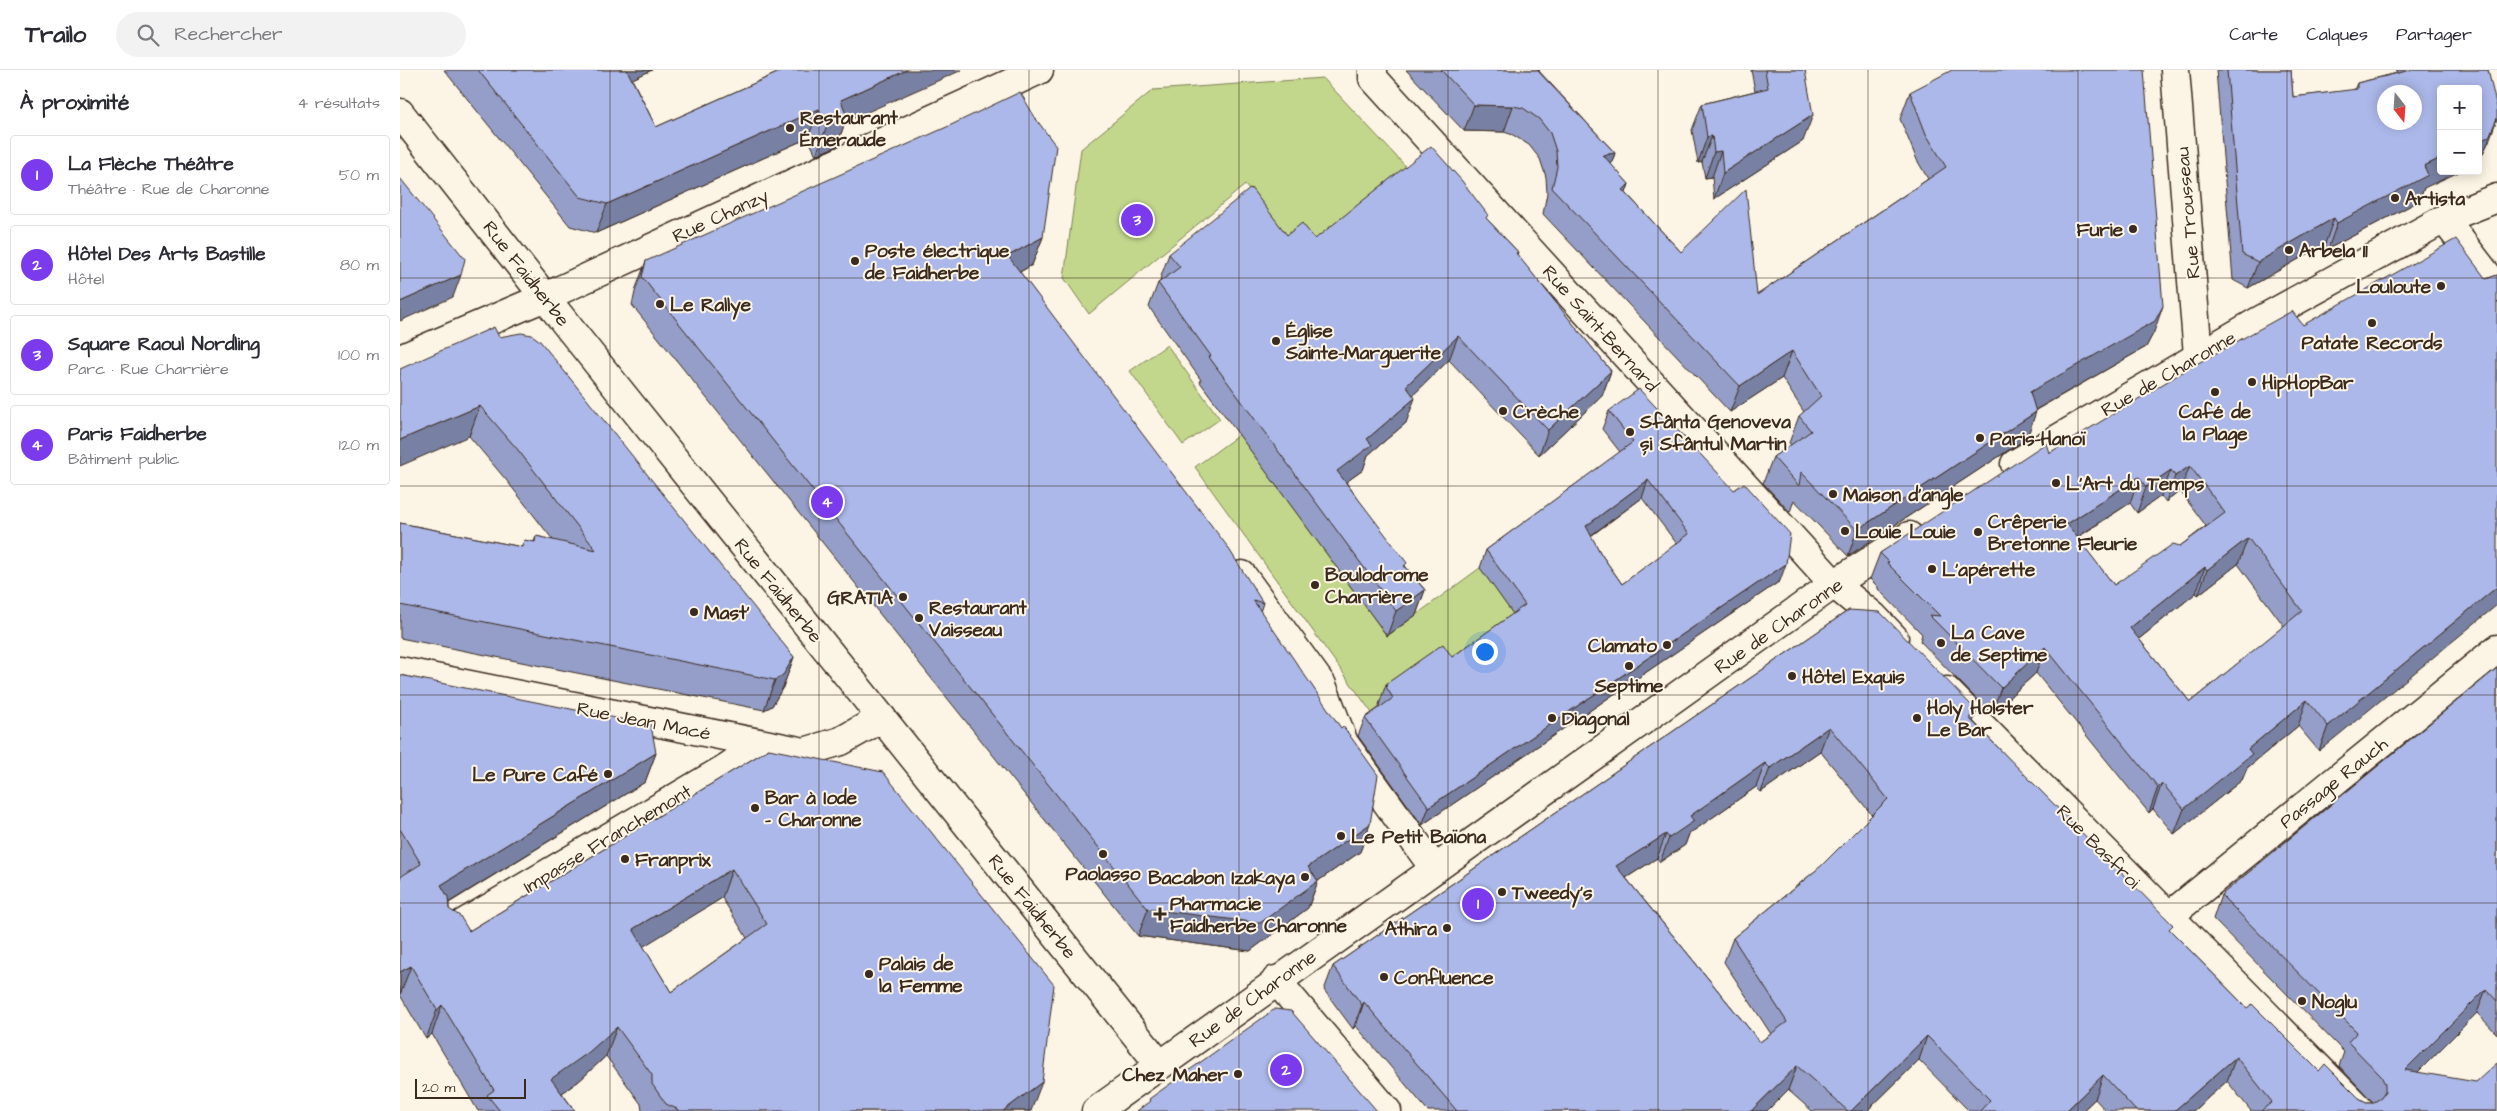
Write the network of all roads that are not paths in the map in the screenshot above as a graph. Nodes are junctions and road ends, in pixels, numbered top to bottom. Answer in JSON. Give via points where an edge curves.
{"nodes":[{"id":1,"x":1039,"y":70,"type":"edge"},
{"id":2,"x":1373,"y":70,"type":"edge"},
{"id":3,"x":2175,"y":70,"type":"edge"},
{"id":4,"x":400,"y":113,"type":"edge"},
{"id":5,"x":2497,"y":198,"type":"edge"},
{"id":6,"x":2444,"y":219,"type":"junction"},
{"id":7,"x":2497,"y":288,"type":"edge"},
{"id":8,"x":545,"y":297,"type":"junction"},
{"id":9,"x":2198,"y":355,"type":"junction"},
{"id":10,"x":400,"y":359,"type":"edge"},
{"id":11,"x":1995,"y":478,"type":"edge"},
{"id":12,"x":1930,"y":521,"type":"edge"},
{"id":13,"x":1228,"y":557,"type":"edge"},
{"id":14,"x":1834,"y":584,"type":"junction"},
{"id":15,"x":2497,"y":649,"type":"edge"},
{"id":16,"x":400,"y":671,"type":"edge"},
{"id":17,"x":882,"y":718,"type":"junction"},
{"id":18,"x":761,"y":744,"type":"junction"},
{"id":19,"x":1434,"y":868,"type":"junction"},
{"id":20,"x":2169,"y":916,"type":"junction"},
{"id":21,"x":452,"y":930,"type":"edge"},
{"id":22,"x":1276,"y":980,"type":"junction"},
{"id":23,"x":1160,"y":1065,"type":"junction"},
{"id":24,"x":1096,"y":1111,"type":"edge"},
{"id":25,"x":1387,"y":1111,"type":"edge"},
{"id":26,"x":2361,"y":1111,"type":"edge"}],
"edges":[{"from":1,"to":8,"type":"street","name":"Rue Chanzy"},
{"from":2,"to":14,"type":"street","name":"Rue Saint-Bernard","via":[[1373,78]]},
{"from":3,"to":9,"type":"street","name":"Rue Trousseau"},
{"from":4,"to":8,"type":"street","name":"Rue Faidherbe"},
{"from":5,"to":6,"type":"street","name":"Rue de Charonne"},
{"from":6,"to":7,"type":"street"},
{"from":6,"to":9,"type":"street","name":"Rue de Charonne"},
{"from":8,"to":10,"type":"street","name":"Rue Chanzy"},
{"from":8,"to":17,"type":"street","name":"Rue Faidherbe"},
{"from":9,"to":11,"type":"street","name":"Rue de Charonne"},
{"from":12,"to":14,"type":"street","name":"Rue de Charonne"},
{"from":13,"to":19,"type":"street","via":[[1322,685],[1344,743]]},
{"from":14,"to":19,"type":"street","name":"Rue de Charonne"},
{"from":14,"to":20,"type":"street","name":"Rue Basfroi","via":[[1873,616]]},
{"from":15,"to":20,"type":"street","name":"Passage Rauch"},
{"from":16,"to":18,"type":"street","name":"Rue Jean Macé"},
{"from":17,"to":18,"type":"street","name":"Rue Jean Macé","via":[[842,741],[804,752]]},
{"from":17,"to":23,"type":"street","name":"Rue Faidherbe"},
{"from":18,"to":21,"type":"street","name":"Impasse Franchemont","via":[[726,768]]},
{"from":19,"to":22,"type":"street","name":"Rue de Charonne"},
{"from":20,"to":26,"type":"street","name":"Rue Basfroi"},
{"from":22,"to":23,"type":"street","name":"Rue de Charonne"},
{"from":22,"to":25,"type":"street"},
{"from":23,"to":24,"type":"street","name":"Rue de Charonne"}]}
